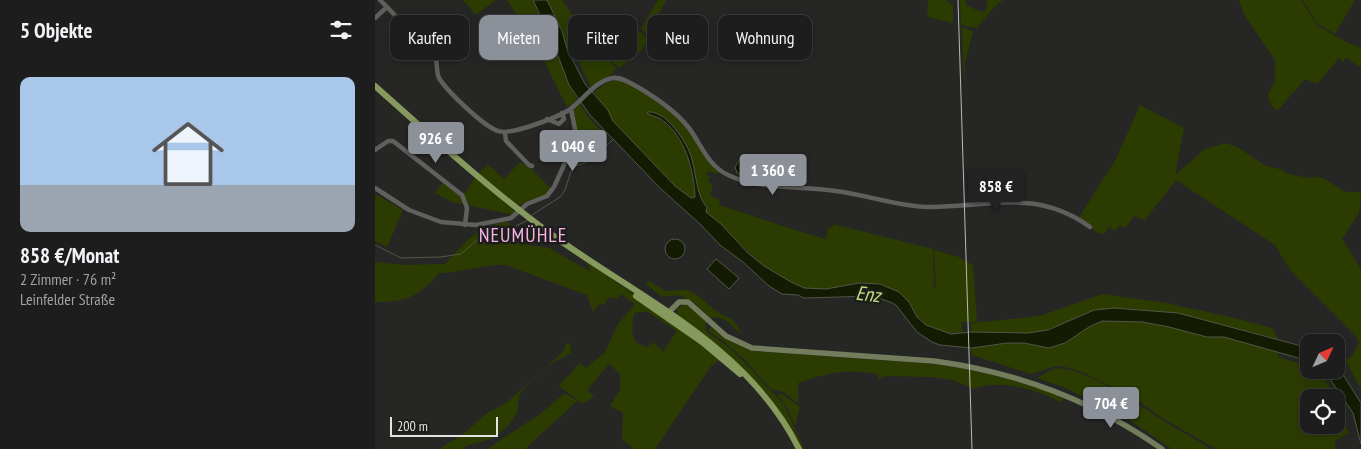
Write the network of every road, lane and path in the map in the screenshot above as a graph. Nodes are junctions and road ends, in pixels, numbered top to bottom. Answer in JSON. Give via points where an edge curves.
{"nodes":[{"id":1,"x":380,"y":0,"type":"edge"},
{"id":2,"x":387,"y":7,"type":"junction"},
{"id":3,"x":375,"y":18,"type":"edge"},
{"id":4,"x":375,"y":86,"type":"edge"},
{"id":5,"x":571,"y":109,"type":"junction"},
{"id":6,"x":562,"y":113,"type":"junction"},
{"id":7,"x":547,"y":119,"type":"junction"},
{"id":8,"x":505,"y":132,"type":"junction"},
{"id":9,"x":375,"y":150,"type":"edge"},
{"id":10,"x":532,"y":166,"type":"dead end"},
{"id":11,"x":375,"y":188,"type":"edge"},
{"id":12,"x":523,"y":213,"type":"junction"},
{"id":13,"x":465,"y":225,"type":"junction"},
{"id":14,"x":1090,"y":227,"type":"dead end"},
{"id":15,"x":666,"y":316,"type":"junction"},
{"id":16,"x":795,"y":449,"type":"edge"},
{"id":17,"x":799,"y":449,"type":"edge"},
{"id":18,"x":1162,"y":449,"type":"edge"}],
"edges":[{"from":1,"to":2,"type":"street"},
{"from":2,"to":3,"type":"street"},
{"from":2,"to":8,"type":"street","via":[[435,57],[438,76],[447,89],[490,127]]},
{"from":4,"to":12,"type":"main road"},
{"from":5,"to":6,"type":"street"},
{"from":5,"to":12,"type":"street","via":[[575,138],[562,172],[549,194],[527,204]]},
{"from":5,"to":14,"type":"street","via":[[593,89],[610,78],[617,78],[649,93],[680,117],[715,166],[729,176],[779,187],[840,191],[922,207],[1021,201],[1066,212]]},
{"from":6,"to":7,"type":"street"},
{"from":6,"to":7,"type":"street","via":[[564,119],[559,124]]},
{"from":7,"to":8,"type":"street"},
{"from":8,"to":10,"type":"street","via":[[506,142]]},
{"from":9,"to":13,"type":"street","via":[[387,141],[393,141],[462,195],[467,208]]},
{"from":11,"to":13,"type":"street","via":[[429,219]]},
{"from":12,"to":13,"type":"street","via":[[487,224]]},
{"from":12,"to":15,"type":"main road"},
{"from":15,"to":16,"type":"main road","via":[[727,362],[755,389]]},
{"from":15,"to":17,"type":"main road","via":[[722,352],[753,381],[778,412]]},
{"from":15,"to":18,"type":"street","via":[[679,302],[688,302],[727,336],[752,348],[934,361],[1003,374],[1087,405]]}]}
